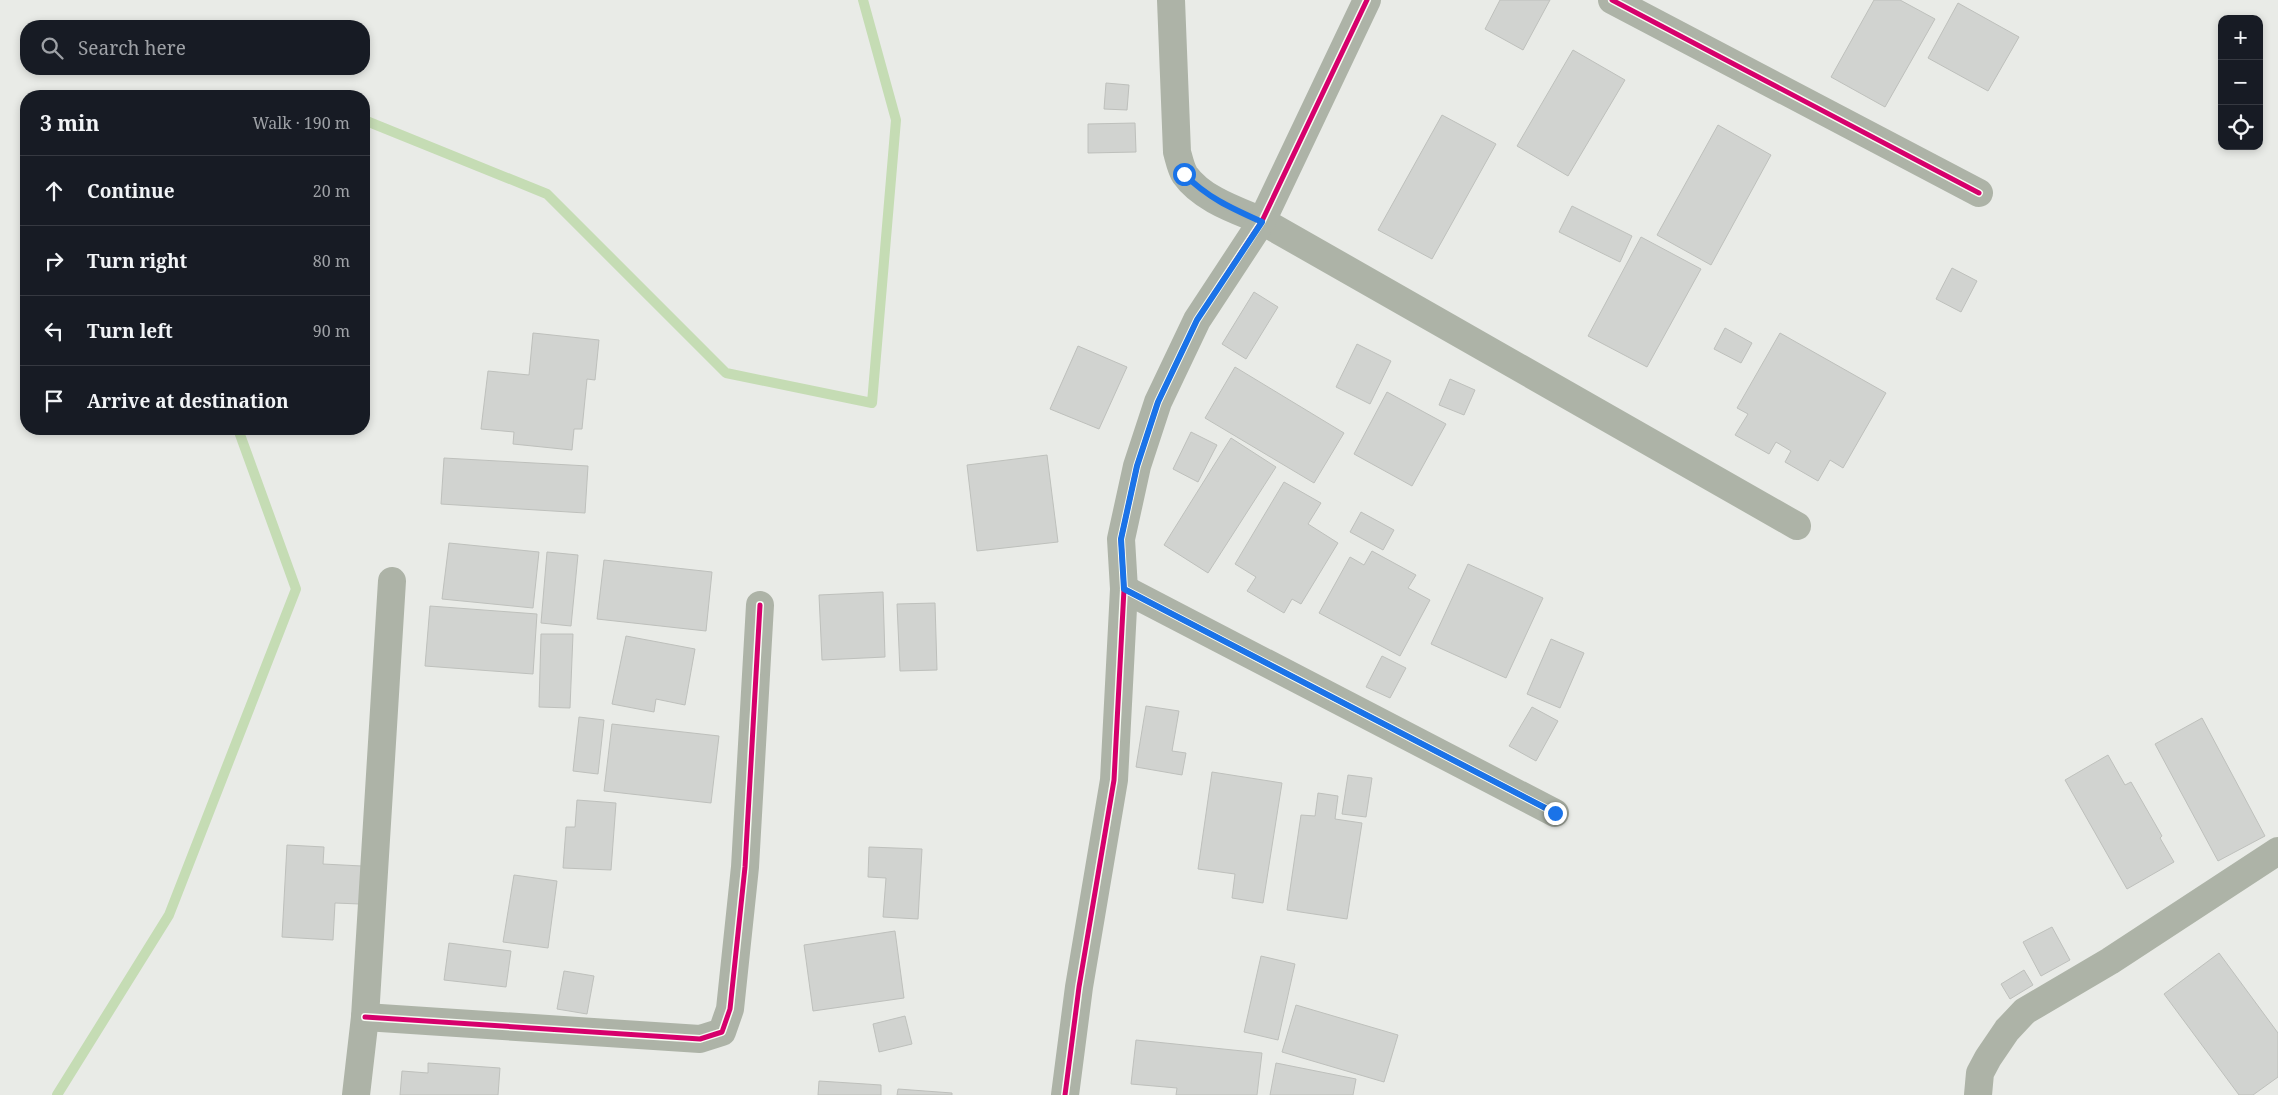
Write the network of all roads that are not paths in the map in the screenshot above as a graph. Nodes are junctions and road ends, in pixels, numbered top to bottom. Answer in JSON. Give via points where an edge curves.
{"nodes":[{"id":1,"x":1171,"y":0,"type":"edge"},
{"id":2,"x":1367,"y":0,"type":"edge"},
{"id":3,"x":1612,"y":0,"type":"edge"},
{"id":4,"x":1979,"y":193,"type":"dead end"},
{"id":5,"x":1262,"y":222,"type":"junction"},
{"id":6,"x":1796,"y":526,"type":"dead end"},
{"id":7,"x":392,"y":581,"type":"dead end"},
{"id":8,"x":1124,"y":589,"type":"junction"},
{"id":9,"x":760,"y":605,"type":"dead end"},
{"id":10,"x":1555,"y":813,"type":"dead end"},
{"id":11,"x":2278,"y":850,"type":"edge"},
{"id":12,"x":365,"y":1017,"type":"junction"},
{"id":13,"x":356,"y":1095,"type":"edge"},
{"id":14,"x":1065,"y":1095,"type":"edge"},
{"id":15,"x":1978,"y":1095,"type":"edge"}],
"edges":[{"from":1,"to":5,"type":"street","via":[[1177,152],[1184,174],[1201,191]]},
{"from":2,"to":5,"type":"street"},
{"from":3,"to":4,"type":"street"},
{"from":5,"to":6,"type":"street"},
{"from":5,"to":8,"type":"street","via":[[1197,320],[1158,402],[1137,466],[1121,539]]},
{"from":7,"to":12,"type":"street"},
{"from":8,"to":10,"type":"street"},
{"from":8,"to":14,"type":"street","via":[[1114,780],[1079,987]]},
{"from":9,"to":12,"type":"street","via":[[745,867],[730,1009],[722,1032],[700,1039]]},
{"from":11,"to":15,"type":"street","via":[[2110,961],[2025,1010],[1988,1058],[1980,1073]]},
{"from":12,"to":13,"type":"street"}]}
